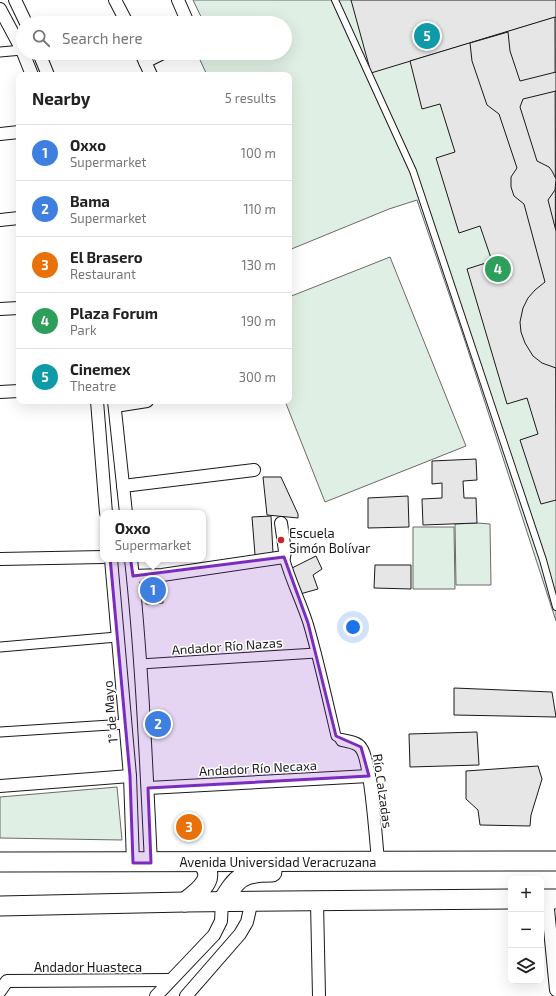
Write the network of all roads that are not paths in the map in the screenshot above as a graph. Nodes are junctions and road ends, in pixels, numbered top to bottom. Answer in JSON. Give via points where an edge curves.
{"nodes":[{"id":1,"x":15,"y":0,"type":"edge"},
{"id":2,"x":116,"y":0,"type":"edge"},
{"id":3,"x":178,"y":0,"type":"edge"},
{"id":4,"x":335,"y":0,"type":"edge"},
{"id":5,"x":338,"y":0,"type":"edge"},
{"id":6,"x":339,"y":8,"type":"junction"},
{"id":7,"x":0,"y":10,"type":"edge"},
{"id":8,"x":23,"y":16,"type":"edge"},
{"id":9,"x":123,"y":16,"type":"edge"},
{"id":10,"x":185,"y":16,"type":"edge"},
{"id":11,"x":16,"y":39,"type":"edge"},
{"id":12,"x":16,"y":51,"type":"edge"},
{"id":13,"x":0,"y":52,"type":"edge"},
{"id":14,"x":26,"y":60,"type":"edge"},
{"id":15,"x":42,"y":60,"type":"edge"},
{"id":16,"x":144,"y":60,"type":"edge"},
{"id":17,"x":31,"y":72,"type":"edge"},
{"id":18,"x":47,"y":72,"type":"edge"},
{"id":19,"x":150,"y":72,"type":"edge"},
{"id":20,"x":16,"y":132,"type":"edge"},
{"id":21,"x":0,"y":134,"type":"edge"},
{"id":22,"x":16,"y":218,"type":"edge"},
{"id":23,"x":0,"y":220,"type":"edge"},
{"id":24,"x":16,"y":308,"type":"edge"},
{"id":25,"x":0,"y":309,"type":"edge"},
{"id":26,"x":16,"y":391,"type":"edge"},
{"id":27,"x":0,"y":392,"type":"edge"},
{"id":28,"x":97,"y":404,"type":"edge"},
{"id":29,"x":115,"y":404,"type":"edge"},
{"id":30,"x":254,"y":470,"type":"dead end"},
{"id":31,"x":123,"y":486,"type":"junction"},
{"id":32,"x":106,"y":510,"type":"edge"},
{"id":33,"x":126,"y":510,"type":"edge"},
{"id":34,"x":281,"y":523,"type":"dead end"},
{"id":35,"x":285,"y":554,"type":"junction"},
{"id":36,"x":100,"y":557,"type":"edge"},
{"id":37,"x":0,"y":559,"type":"edge"},
{"id":38,"x":111,"y":562,"type":"edge"},
{"id":39,"x":131,"y":562,"type":"edge"},
{"id":40,"x":132,"y":576,"type":"junction"},
{"id":41,"x":556,"y":607,"type":"edge"},
{"id":42,"x":117,"y":637,"type":"junction"},
{"id":43,"x":0,"y":647,"type":"edge"},
{"id":44,"x":316,"y":653,"type":"junction"},
{"id":45,"x":140,"y":664,"type":"junction"},
{"id":46,"x":126,"y":724,"type":"junction"},
{"id":47,"x":0,"y":732,"type":"edge"},
{"id":48,"x":342,"y":740,"type":"joint"},
{"id":49,"x":130,"y":776,"type":"junction"},
{"id":50,"x":369,"y":776,"type":"junction"},
{"id":51,"x":0,"y":786,"type":"edge"},
{"id":52,"x":148,"y":788,"type":"junction"},
{"id":53,"x":378,"y":861,"type":"junction"},
{"id":54,"x":556,"y":861,"type":"edge"},
{"id":55,"x":0,"y":862,"type":"edge"},
{"id":56,"x":142,"y":863,"type":"junction"},
{"id":57,"x":203,"y":864,"type":"junction"},
{"id":58,"x":233,"y":884,"type":"junction"},
{"id":59,"x":508,"y":899,"type":"edge"},
{"id":60,"x":548,"y":899,"type":"edge"},
{"id":61,"x":185,"y":902,"type":"junction"},
{"id":62,"x":222,"y":902,"type":"junction"},
{"id":63,"x":250,"y":902,"type":"junction"},
{"id":64,"x":317,"y":902,"type":"junction"},
{"id":65,"x":0,"y":906,"type":"edge"},
{"id":66,"x":170,"y":980,"type":"junction"},
{"id":67,"x":556,"y":990,"type":"edge"},
{"id":68,"x":0,"y":991,"type":"edge"},
{"id":69,"x":156,"y":996,"type":"edge"},
{"id":70,"x":186,"y":996,"type":"edge"},
{"id":71,"x":319,"y":996,"type":"edge"}],
"edges":[{"from":1,"to":8,"type":"street"},
{"from":2,"to":9,"type":"street"},
{"from":3,"to":10,"type":"street"},
{"from":4,"to":6,"type":"lane"},
{"from":5,"to":6,"type":"lane"},
{"from":6,"to":41,"type":"lane","via":[[413,171],[543,560]]},
{"from":7,"to":11,"type":"street"},
{"from":12,"to":13,"type":"street"},
{"from":14,"to":17,"type":"street"},
{"from":15,"to":18,"type":"street"},
{"from":16,"to":19,"type":"street"},
{"from":20,"to":21,"type":"street"},
{"from":22,"to":23,"type":"street"},
{"from":24,"to":25,"type":"street"},
{"from":26,"to":27,"type":"street"},
{"from":28,"to":32,"type":"street"},
{"from":29,"to":31,"type":"street"},
{"from":30,"to":31,"type":"street"},
{"from":31,"to":33,"type":"street"},
{"from":34,"to":35,"type":"street"},
{"from":35,"to":40,"type":"street","via":[[162,575]]},
{"from":35,"to":44,"type":"street"},
{"from":36,"to":37,"type":"street"},
{"from":38,"to":42,"type":"street","name":"1° de Mayo"},
{"from":39,"to":40,"type":"street"},
{"from":40,"to":45,"type":"street"},
{"from":42,"to":43,"type":"street"},
{"from":42,"to":46,"type":"street","name":"1° de Mayo"},
{"from":44,"to":45,"type":"street","name":"Andador Río Nazas"},
{"from":44,"to":48,"type":"street","via":[[336,736]]},
{"from":45,"to":52,"type":"street"},
{"from":46,"to":47,"type":"street"},
{"from":46,"to":49,"type":"street","name":"1° de Mayo"},
{"from":48,"to":50,"type":"street","name":"Río Calzadas","via":[[357,744],[364,751]]},
{"from":49,"to":51,"type":"street"},
{"from":49,"to":56,"type":"street","name":"1° de Mayo"},
{"from":50,"to":52,"type":"street","name":"Andador Río Necaxa"},
{"from":50,"to":53,"type":"street","name":"Río Calzadas"},
{"from":52,"to":56,"type":"street"},
{"from":53,"to":54,"type":"main road","name":"Avenida Universidad Veracruzana"},
{"from":53,"to":57,"type":"main road","name":"Avenida Universidad Veracruzana"},
{"from":53,"to":58,"type":"main road","via":[[352,870],[336,872],[260,872],[249,874]]},
{"from":55,"to":56,"type":"main road","name":"Avenida Universidad Veracruzana"},
{"from":56,"to":57,"type":"main road","name":"Avenida Universidad Veracruzana"},
{"from":57,"to":58,"type":"main road"},
{"from":57,"to":61,"type":"main road","via":[[207,878],[204,885]]},
{"from":58,"to":62,"type":"main road"},
{"from":58,"to":63,"type":"main road"},
{"from":59,"to":64,"type":"main road"},
{"from":60,"to":67,"type":"street"},
{"from":61,"to":62,"type":"main road"},
{"from":61,"to":65,"type":"main road"},
{"from":62,"to":63,"type":"main road"},
{"from":62,"to":66,"type":"street","via":[[221,921],[214,935]]},
{"from":63,"to":64,"type":"main road"},
{"from":63,"to":70,"type":"street","via":[[247,922],[240,934]]},
{"from":64,"to":71,"type":"street"},
{"from":66,"to":68,"type":"street","name":"Andador Huasteca","via":[[8,981]]},
{"from":66,"to":69,"type":"street"}]}
